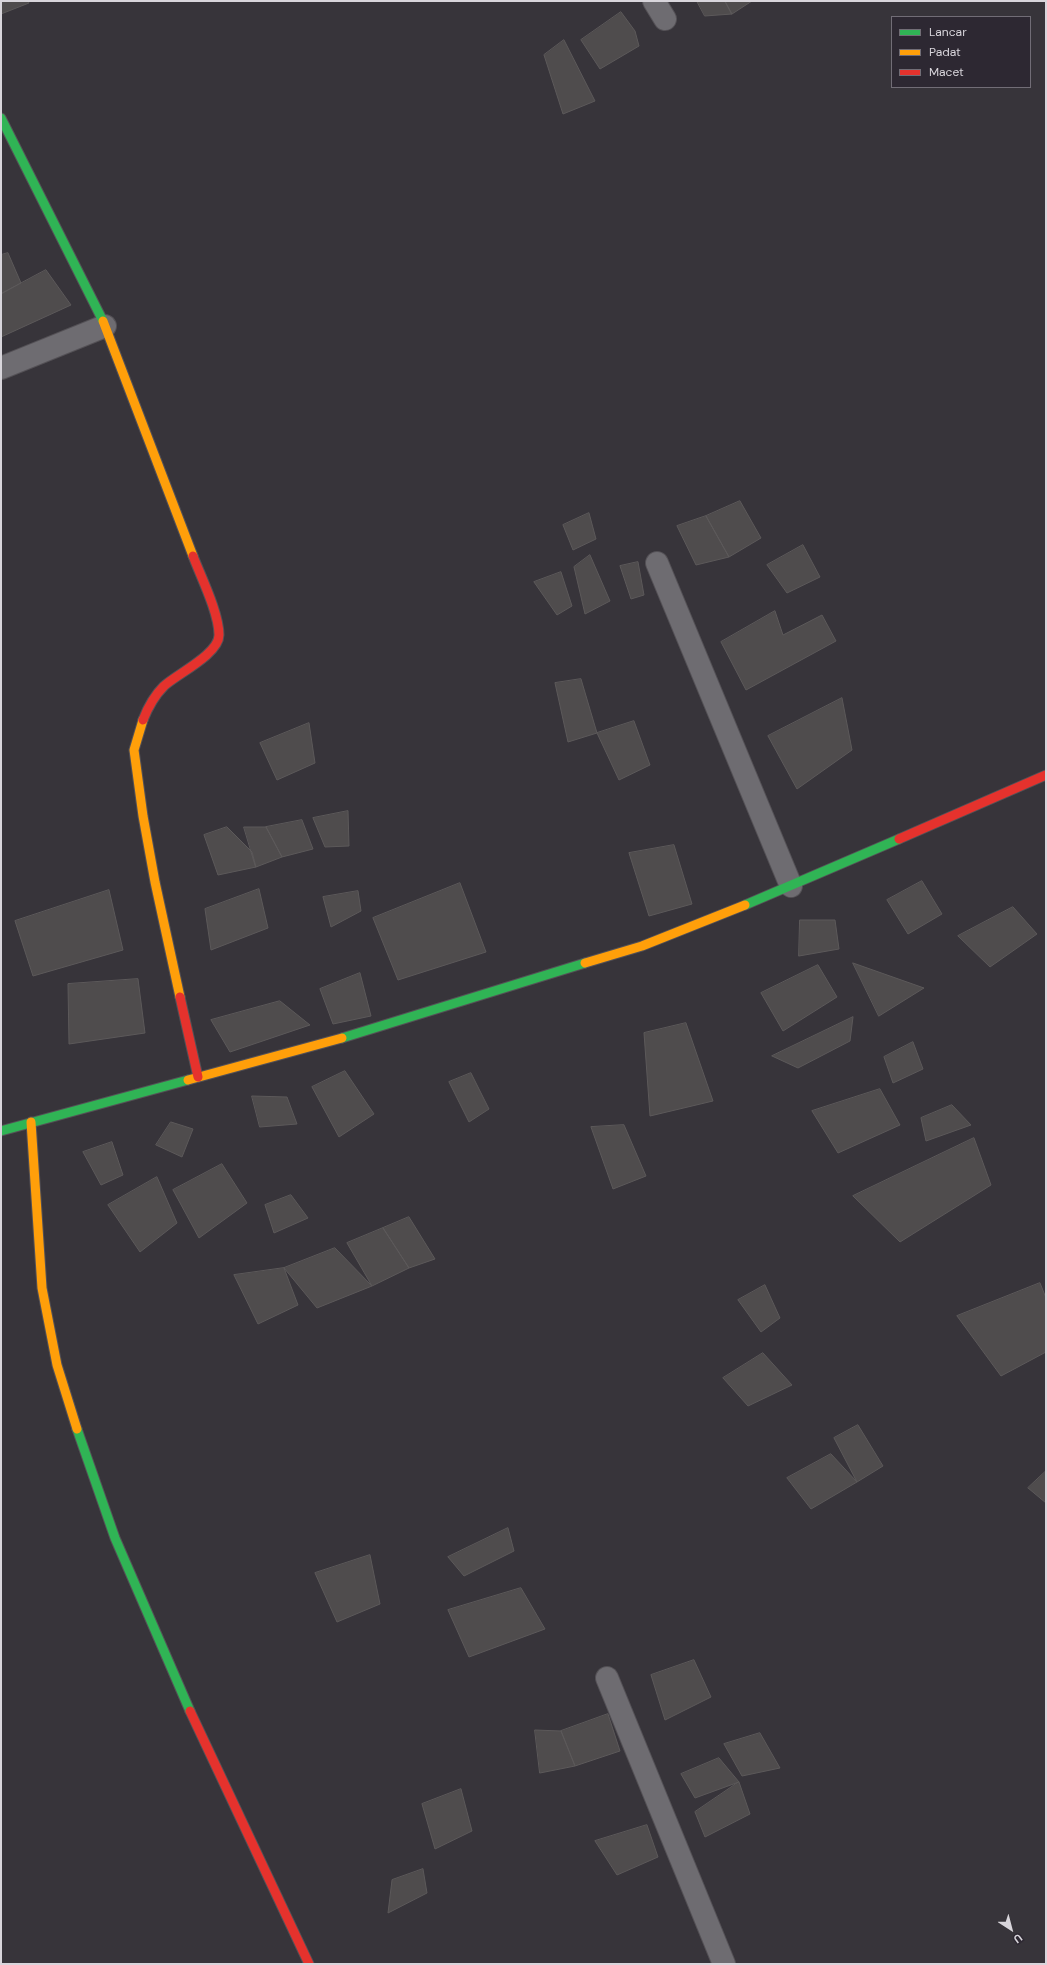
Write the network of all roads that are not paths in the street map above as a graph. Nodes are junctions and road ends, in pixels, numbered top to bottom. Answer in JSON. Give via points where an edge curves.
{"nodes":[{"id":1,"x":654,"y":1,"type":"edge"},
{"id":2,"x":665,"y":19,"type":"dead end"},
{"id":3,"x":1,"y":118,"type":"edge"},
{"id":4,"x":104,"y":326,"type":"junction"},
{"id":5,"x":1,"y":368,"type":"edge"},
{"id":6,"x":657,"y":563,"type":"dead end"},
{"id":7,"x":1046,"y":775,"type":"edge"},
{"id":8,"x":791,"y":886,"type":"junction"},
{"id":9,"x":198,"y":1077,"type":"junction"},
{"id":10,"x":31,"y":1122,"type":"junction"},
{"id":11,"x":1,"y":1131,"type":"edge"},
{"id":12,"x":607,"y":1678,"type":"dead end"},
{"id":13,"x":309,"y":1964,"type":"edge"},
{"id":14,"x":724,"y":1964,"type":"edge"}],
"edges":[{"from":1,"to":2,"type":"street"},
{"from":3,"to":4,"type":"street"},
{"from":4,"to":5,"type":"street"},
{"from":4,"to":9,"type":"street","via":[[218,623],[219,637],[211,651],[164,686],[149,704],[134,750],[155,882]]},
{"from":6,"to":8,"type":"street"},
{"from":7,"to":8,"type":"street"},
{"from":8,"to":9,"type":"street","via":[[642,946],[338,1039]]},
{"from":9,"to":10,"type":"street"},
{"from":10,"to":11,"type":"street"},
{"from":10,"to":13,"type":"street","via":[[42,1288],[57,1365],[78,1433],[118,1545],[194,1717]]},
{"from":12,"to":14,"type":"street"}]}
